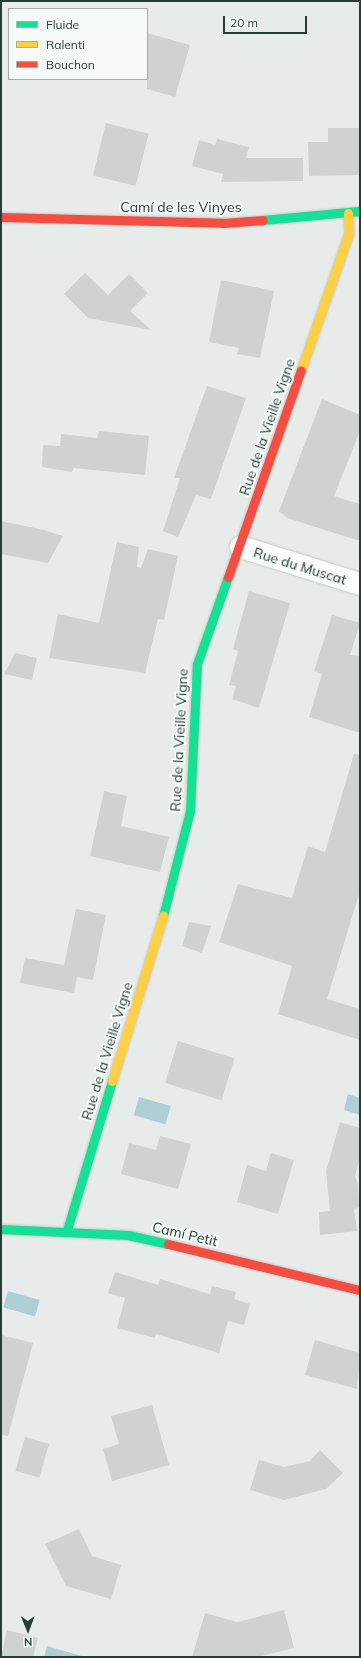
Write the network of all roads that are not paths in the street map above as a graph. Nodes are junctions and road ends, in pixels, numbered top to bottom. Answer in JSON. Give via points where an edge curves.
{"nodes":[{"id":1,"x":360,"y":211,"type":"edge"},
{"id":2,"x":348,"y":213,"type":"junction"},
{"id":3,"x":1,"y":217,"type":"edge"},
{"id":4,"x":241,"y":547,"type":"junction"},
{"id":5,"x":360,"y":584,"type":"edge"},
{"id":6,"x":1,"y":1229,"type":"edge"},
{"id":7,"x":67,"y":1230,"type":"junction"},
{"id":8,"x":360,"y":1290,"type":"edge"}],
"edges":[{"from":1,"to":2,"type":"street","name":"Camí de les Vinyes"},
{"from":2,"to":3,"type":"street","name":"Camí de les Vinyes","via":[[223,223]]},
{"from":2,"to":4,"type":"street","name":"Rue de la Vieille Vigne","via":[[349,233]]},
{"from":4,"to":5,"type":"street","name":"Rue du Muscat"},
{"from":4,"to":7,"type":"street","name":"Rue de la Vieille Vigne","via":[[196,664],[190,811],[174,878]]},
{"from":6,"to":7,"type":"street","name":"Camí Petit"},
{"from":7,"to":8,"type":"street","name":"Camí Petit","via":[[128,1235]]}]}
